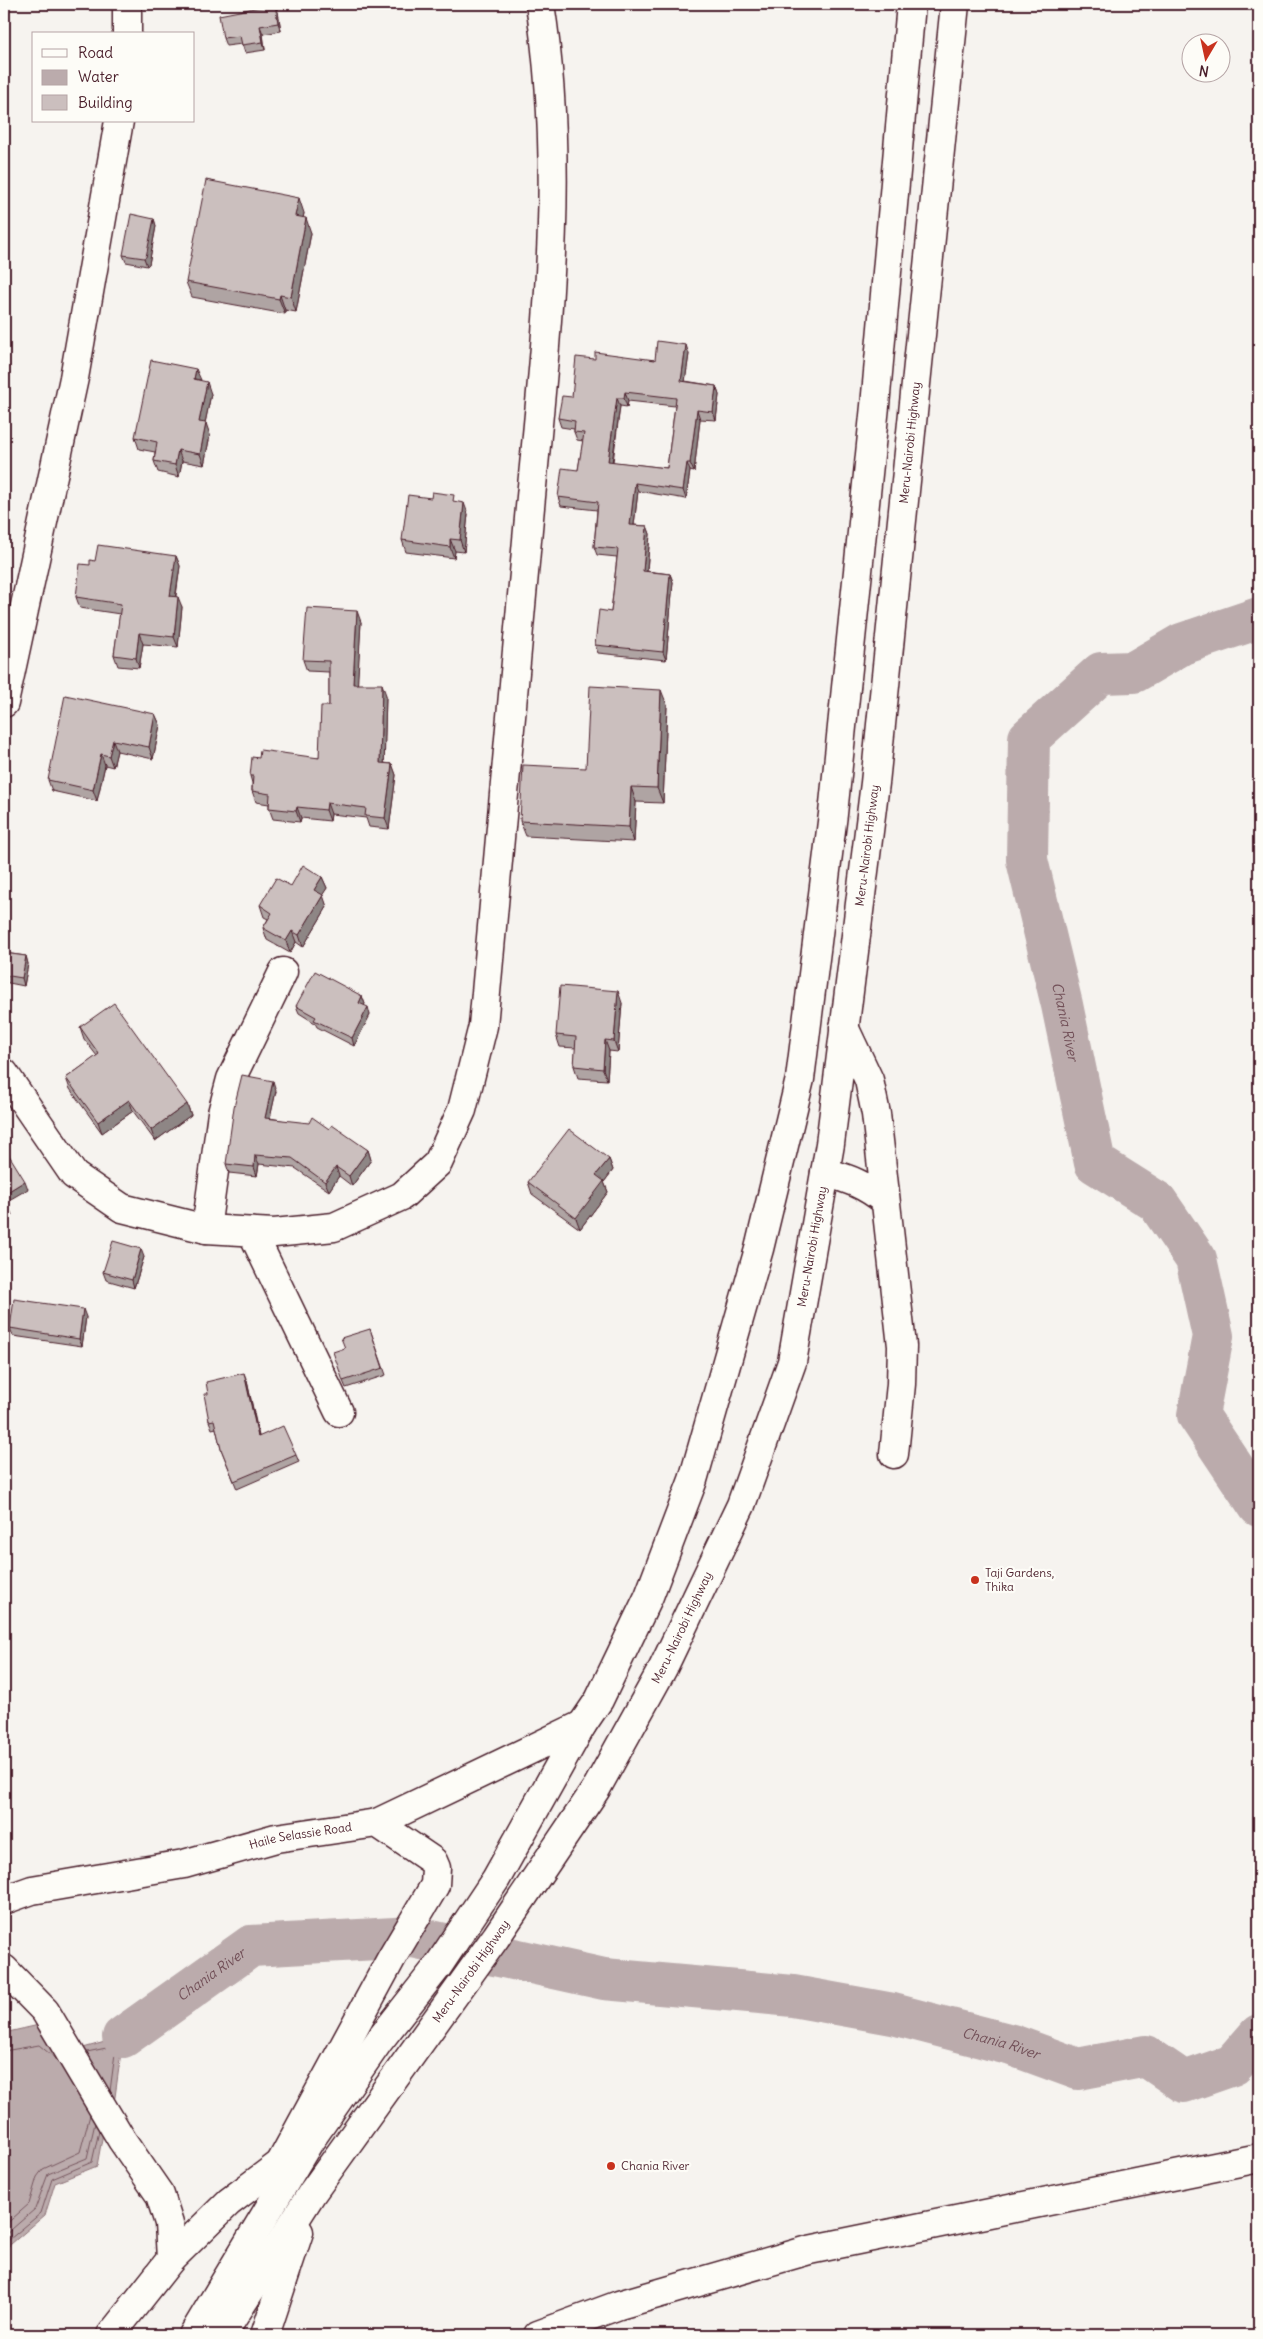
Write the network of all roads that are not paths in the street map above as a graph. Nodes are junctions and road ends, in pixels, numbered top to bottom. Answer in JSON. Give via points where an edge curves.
{"nodes":[{"id":1,"x":127,"y":4,"type":"edge"},
{"id":2,"x":540,"y":4,"type":"edge"},
{"id":3,"x":911,"y":4,"type":"edge"},
{"id":4,"x":955,"y":4,"type":"edge"},
{"id":5,"x":127,"y":32,"type":"edge"},
{"id":6,"x":119,"y":122,"type":"edge"},
{"id":7,"x":4,"y":703,"type":"edge"},
{"id":8,"x":283,"y":972,"type":"dead end"},
{"id":9,"x":844,"y":1027,"type":"junction"},
{"id":10,"x":4,"y":1074,"type":"edge"},
{"id":11,"x":825,"y":1172,"type":"junction"},
{"id":12,"x":885,"y":1201,"type":"junction"},
{"id":13,"x":206,"y":1229,"type":"junction"},
{"id":14,"x":252,"y":1232,"type":"junction"},
{"id":15,"x":339,"y":1412,"type":"dead end"},
{"id":16,"x":894,"y":1454,"type":"dead end"},
{"id":17,"x":582,"y":1725,"type":"junction"},
{"id":18,"x":377,"y":1822,"type":"junction"},
{"id":19,"x":4,"y":1900,"type":"edge"},
{"id":20,"x":4,"y":1969,"type":"edge"},
{"id":21,"x":309,"y":2142,"type":"junction"},
{"id":22,"x":1259,"y":2158,"type":"edge"},
{"id":23,"x":280,"y":2164,"type":"junction"},
{"id":24,"x":312,"y":2193,"type":"junction"},
{"id":25,"x":171,"y":2259,"type":"junction"},
{"id":26,"x":111,"y":2335,"type":"edge"},
{"id":27,"x":193,"y":2335,"type":"edge"},
{"id":28,"x":222,"y":2335,"type":"edge"},
{"id":29,"x":265,"y":2335,"type":"edge"},
{"id":30,"x":538,"y":2335,"type":"edge"}],
"edges":[{"from":1,"to":5,"type":"main road"},
{"from":2,"to":14,"type":"main road","via":[[554,147],[550,293],[484,1026],[462,1110],[438,1163],[402,1196],[334,1227]]},
{"from":3,"to":17,"type":"main road","via":[[875,406],[835,795],[800,1079],[759,1249],[693,1480],[649,1596],[600,1700]]},
{"from":4,"to":9,"type":"main road","name":"Meru-Nairobi Highway","via":[[875,783]]},
{"from":6,"to":7,"type":"main road","via":[[74,378]]},
{"from":8,"to":13,"type":"main road","via":[[231,1079],[222,1113]]},
{"from":9,"to":11,"type":"main road","name":"Meru-Nairobi Highway"},
{"from":9,"to":12,"type":"main road","via":[[869,1080]]},
{"from":10,"to":13,"type":"main road","via":[[74,1175],[122,1208]]},
{"from":11,"to":12,"type":"main road","via":[[854,1180]]},
{"from":11,"to":24,"type":"main road","name":"Meru-Nairobi Highway","via":[[792,1362],[741,1505],[662,1668],[596,1789],[496,1937]]},
{"from":12,"to":16,"type":"main road","via":[[902,1346]]},
{"from":13,"to":14,"type":"main road"},
{"from":14,"to":15,"type":"main road"},
{"from":17,"to":18,"type":"main road","name":"Haile Selassie Road"},
{"from":17,"to":21,"type":"main road","via":[[496,1879],[438,1966]]},
{"from":18,"to":19,"type":"main road","name":"Haile Selassie Road","via":[[276,1838],[184,1864],[32,1890]]},
{"from":18,"to":23,"type":"main road","via":[[433,1861],[436,1877],[430,1894],[391,1959]]},
{"from":20,"to":25,"type":"main road","via":[[45,2011],[122,2140],[160,2195],[170,2223]]},
{"from":21,"to":23,"type":"main road"},
{"from":21,"to":27,"type":"main road"},
{"from":22,"to":30,"type":"main road","via":[[809,2250],[619,2305]]},
{"from":23,"to":25,"type":"main road","via":[[229,2202]]},
{"from":24,"to":28,"type":"main road","name":"Meru-Nairobi Highway"},
{"from":24,"to":29,"type":"main road"},
{"from":25,"to":26,"type":"main road"}]}
